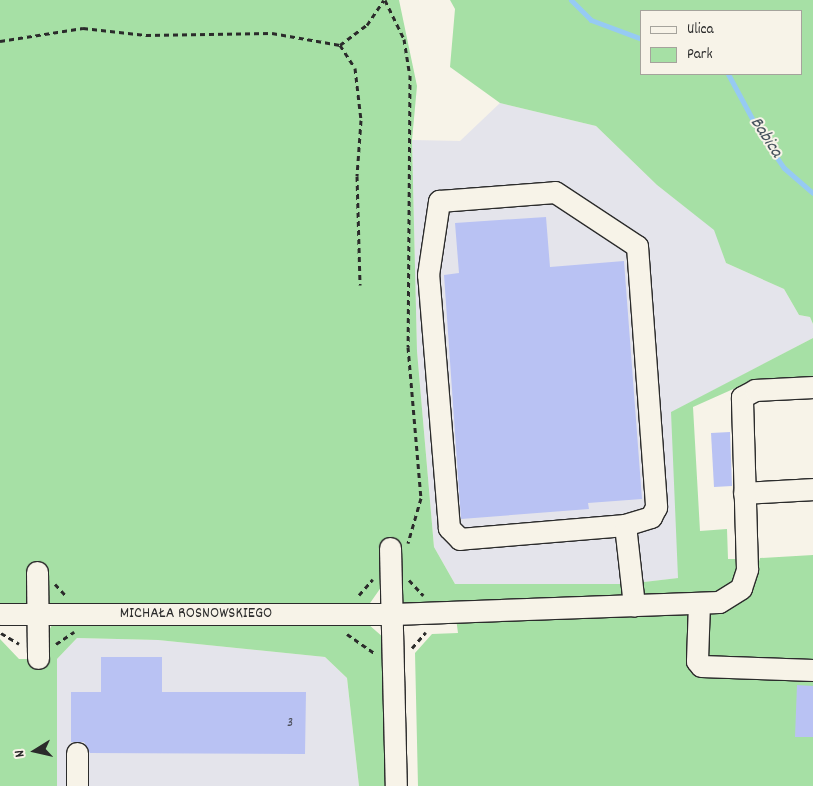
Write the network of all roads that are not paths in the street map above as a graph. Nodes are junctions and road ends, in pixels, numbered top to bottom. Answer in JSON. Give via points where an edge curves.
{"nodes":[{"id":1,"x":813,"y":387,"type":"edge"},
{"id":2,"x":813,"y":489,"type":"edge"},
{"id":3,"x":744,"y":493,"type":"junction"},
{"id":4,"x":625,"y":524,"type":"junction"},
{"id":5,"x":390,"y":548,"type":"dead end"},
{"id":6,"x":37,"y":575,"type":"road end"},
{"id":7,"x":699,"y":603,"type":"junction"},
{"id":8,"x":634,"y":605,"type":"junction"},
{"id":9,"x":0,"y":614,"type":"edge"},
{"id":10,"x":38,"y":614,"type":"junction"},
{"id":11,"x":393,"y":614,"type":"junction"},
{"id":12,"x":38,"y":658,"type":"dead end"},
{"id":13,"x":813,"y":670,"type":"edge"},
{"id":14,"x":77,"y":753,"type":"dead end"},
{"id":15,"x":77,"y":786,"type":"edge"},
{"id":16,"x":396,"y":786,"type":"edge"}],
"edges":[{"from":1,"to":3,"type":"street","name":"MICHAŁA ROSNOWSKIEGO","via":[[755,390],[742,397]]},
{"from":2,"to":3,"type":"street"},
{"from":3,"to":7,"type":"street","name":"MICHAŁA ROSNOWSKIEGO","via":[[745,578],[728,599]]},
{"from":4,"to":4,"type":"street","via":[[460,539],[449,528],[449,449],[428,275],[439,201],[555,192],[637,246],[656,507],[651,517]]},
{"from":4,"to":8,"type":"street"},
{"from":5,"to":11,"type":"street"},
{"from":6,"to":10,"type":"street"},
{"from":7,"to":8,"type":"street","name":"MICHAŁA ROSNOWSKIEGO"},
{"from":7,"to":13,"type":"street","via":[[697,661],[701,666]]},
{"from":8,"to":11,"type":"street","name":"MICHAŁA ROSNOWSKIEGO"},
{"from":9,"to":10,"type":"street","name":"MICHAŁA ROSNOWSKIEGO"},
{"from":10,"to":11,"type":"street","name":"MICHAŁA ROSNOWSKIEGO"},
{"from":10,"to":12,"type":"street"},
{"from":11,"to":16,"type":"street"},
{"from":14,"to":15,"type":"street"}]}
